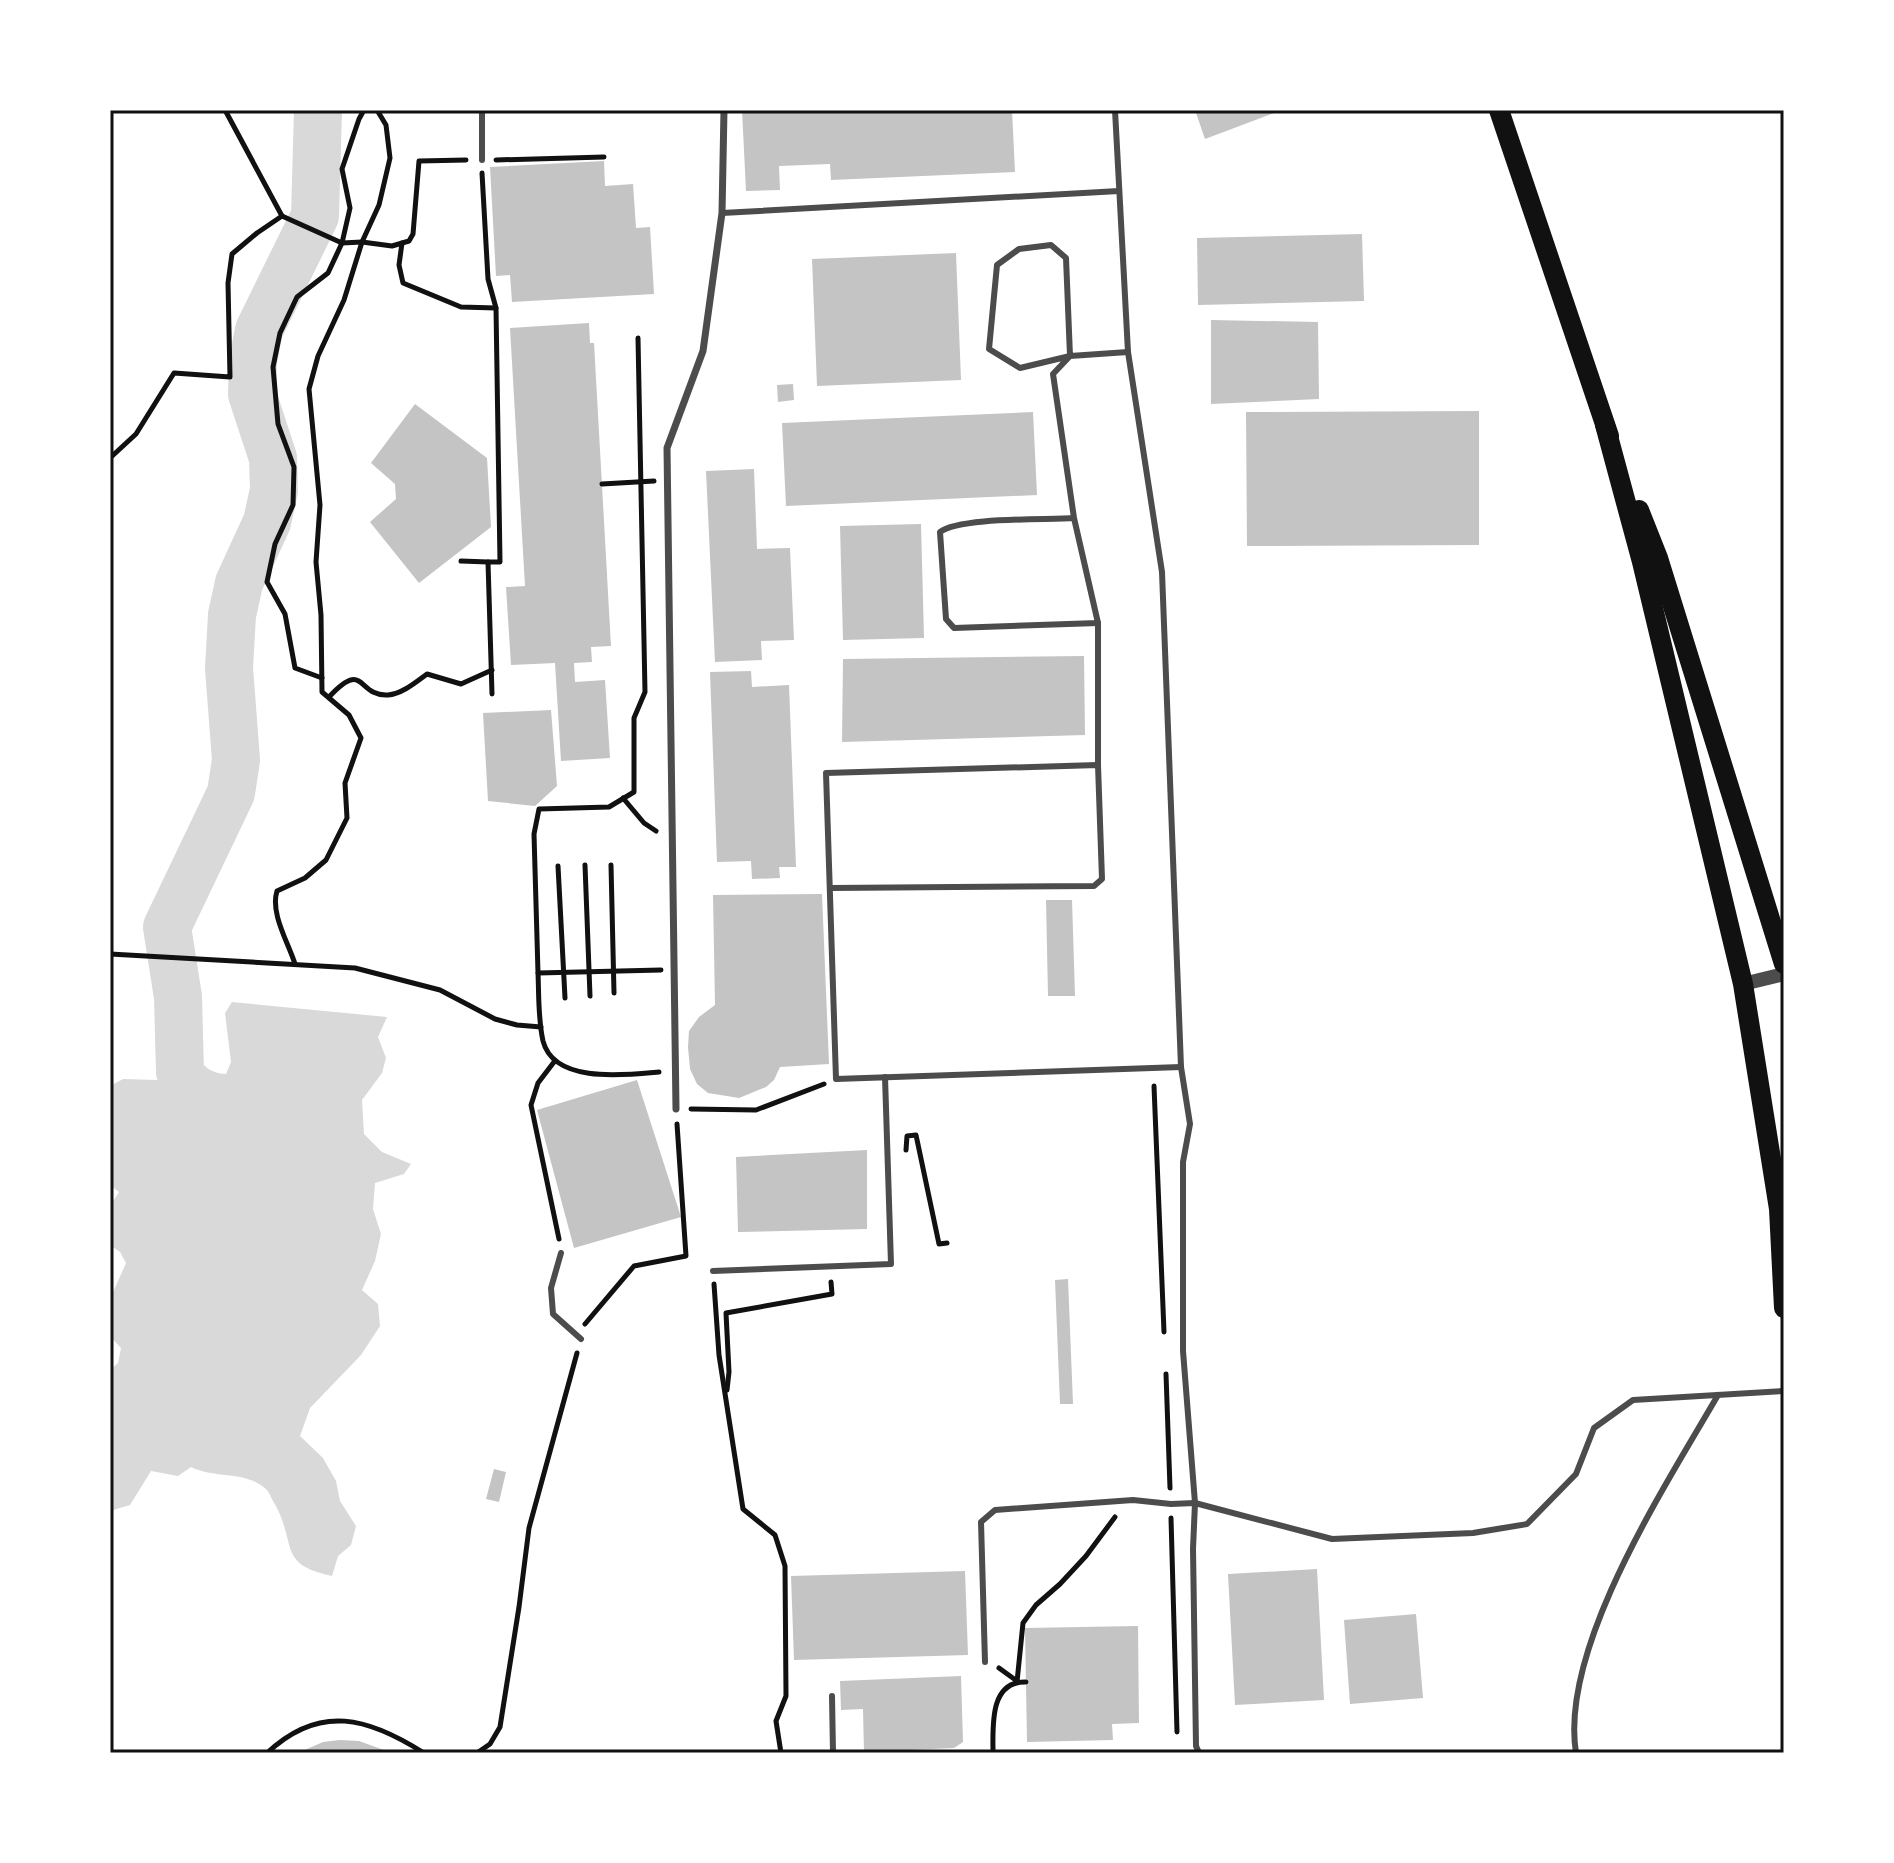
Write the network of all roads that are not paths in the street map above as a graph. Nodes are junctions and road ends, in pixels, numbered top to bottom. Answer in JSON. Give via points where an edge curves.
{"nodes":[{"id":1,"x":482,"y":110,"type":"edge"},
{"id":2,"x":724,"y":110,"type":"edge"},
{"id":3,"x":1115,"y":110,"type":"edge"},
{"id":4,"x":1499,"y":110,"type":"edge"},
{"id":5,"x":482,"y":160,"type":"road end"},
{"id":6,"x":1119,"y":191,"type":"junction"},
{"id":7,"x":722,"y":213,"type":"junction"},
{"id":8,"x":1128,"y":352,"type":"junction"},
{"id":9,"x":1070,"y":356,"type":"junction"},
{"id":10,"x":1605,"y":425,"type":"junction"},
{"id":11,"x":1074,"y":518,"type":"junction"},
{"id":12,"x":1098,"y":623,"type":"junction"},
{"id":13,"x":1098,"y":765,"type":"junction"},
{"id":14,"x":831,"y":888,"type":"junction"},
{"id":15,"x":1784,"y":964,"type":"edge"},
{"id":16,"x":1784,"y":974,"type":"edge"},
{"id":17,"x":1743,"y":984,"type":"junction"},
{"id":18,"x":1181,"y":1067,"type":"junction"},
{"id":19,"x":885,"y":1077,"type":"junction"},
{"id":20,"x":676,"y":1109,"type":"road end"},
{"id":21,"x":561,"y":1253,"type":"road end"},
{"id":22,"x":713,"y":1271,"type":"road end"},
{"id":23,"x":1784,"y":1308,"type":"edge"},
{"id":24,"x":581,"y":1339,"type":"road end"},
{"id":25,"x":1784,"y":1391,"type":"edge"},
{"id":26,"x":1718,"y":1395,"type":"junction"},
{"id":27,"x":1195,"y":1503,"type":"junction"},
{"id":28,"x":985,"y":1662,"type":"road end"},
{"id":29,"x":832,"y":1696,"type":"dead end"},
{"id":30,"x":833,"y":1753,"type":"edge"},
{"id":31,"x":1199,"y":1753,"type":"edge"},
{"id":32,"x":1576,"y":1753,"type":"edge"}],
"edges":[{"from":1,"to":5,"type":"lane"},
{"from":2,"to":7,"type":"street"},
{"from":3,"to":6,"type":"lane"},
{"from":4,"to":10,"type":"main road"},
{"from":6,"to":7,"type":"lane"},
{"from":6,"to":8,"type":"lane"},
{"from":7,"to":20,"type":"street","via":[[703,351],[667,448]]},
{"from":8,"to":9,"type":"lane"},
{"from":8,"to":18,"type":"lane","via":[[1162,572]]},
{"from":9,"to":9,"type":"lane","via":[[1020,368],[989,349],[997,265],[1019,249],[1051,245],[1066,258]]},
{"from":9,"to":11,"type":"lane","via":[[1053,374]]},
{"from":10,"to":15,"type":"main road","via":[[1658,558]]},
{"from":10,"to":17,"type":"main road"},
{"from":11,"to":12,"type":"lane"},
{"from":11,"to":12,"type":"lane","via":[[947,526],[940,532],[946,619],[954,628]]},
{"from":12,"to":13,"type":"lane"},
{"from":13,"to":14,"type":"lane","via":[[826,773]]},
{"from":13,"to":14,"type":"lane","via":[[1102,879],[1094,886]]},
{"from":14,"to":19,"type":"lane","via":[[836,1079]]},
{"from":16,"to":17,"type":"street"},
{"from":17,"to":23,"type":"main road","via":[[1779,1209]]},
{"from":18,"to":19,"type":"lane"},
{"from":18,"to":27,"type":"lane","via":[[1190,1124],[1183,1162],[1183,1351]]},
{"from":19,"to":22,"type":"lane","via":[[891,1264]]},
{"from":21,"to":24,"type":"lane","via":[[551,1288],[553,1314]]},
{"from":25,"to":26,"type":"lane"},
{"from":26,"to":27,"type":"lane","via":[[1633,1400],[1594,1428],[1576,1474],[1527,1524],[1473,1533],[1332,1539]]},
{"from":26,"to":32,"type":"lane","via":[[1602,1610],[1577,1685]]},
{"from":27,"to":28,"type":"lane","via":[[1133,1500],[995,1510],[981,1522]]},
{"from":27,"to":31,"type":"lane"},
{"from":29,"to":30,"type":"lane"}]}
